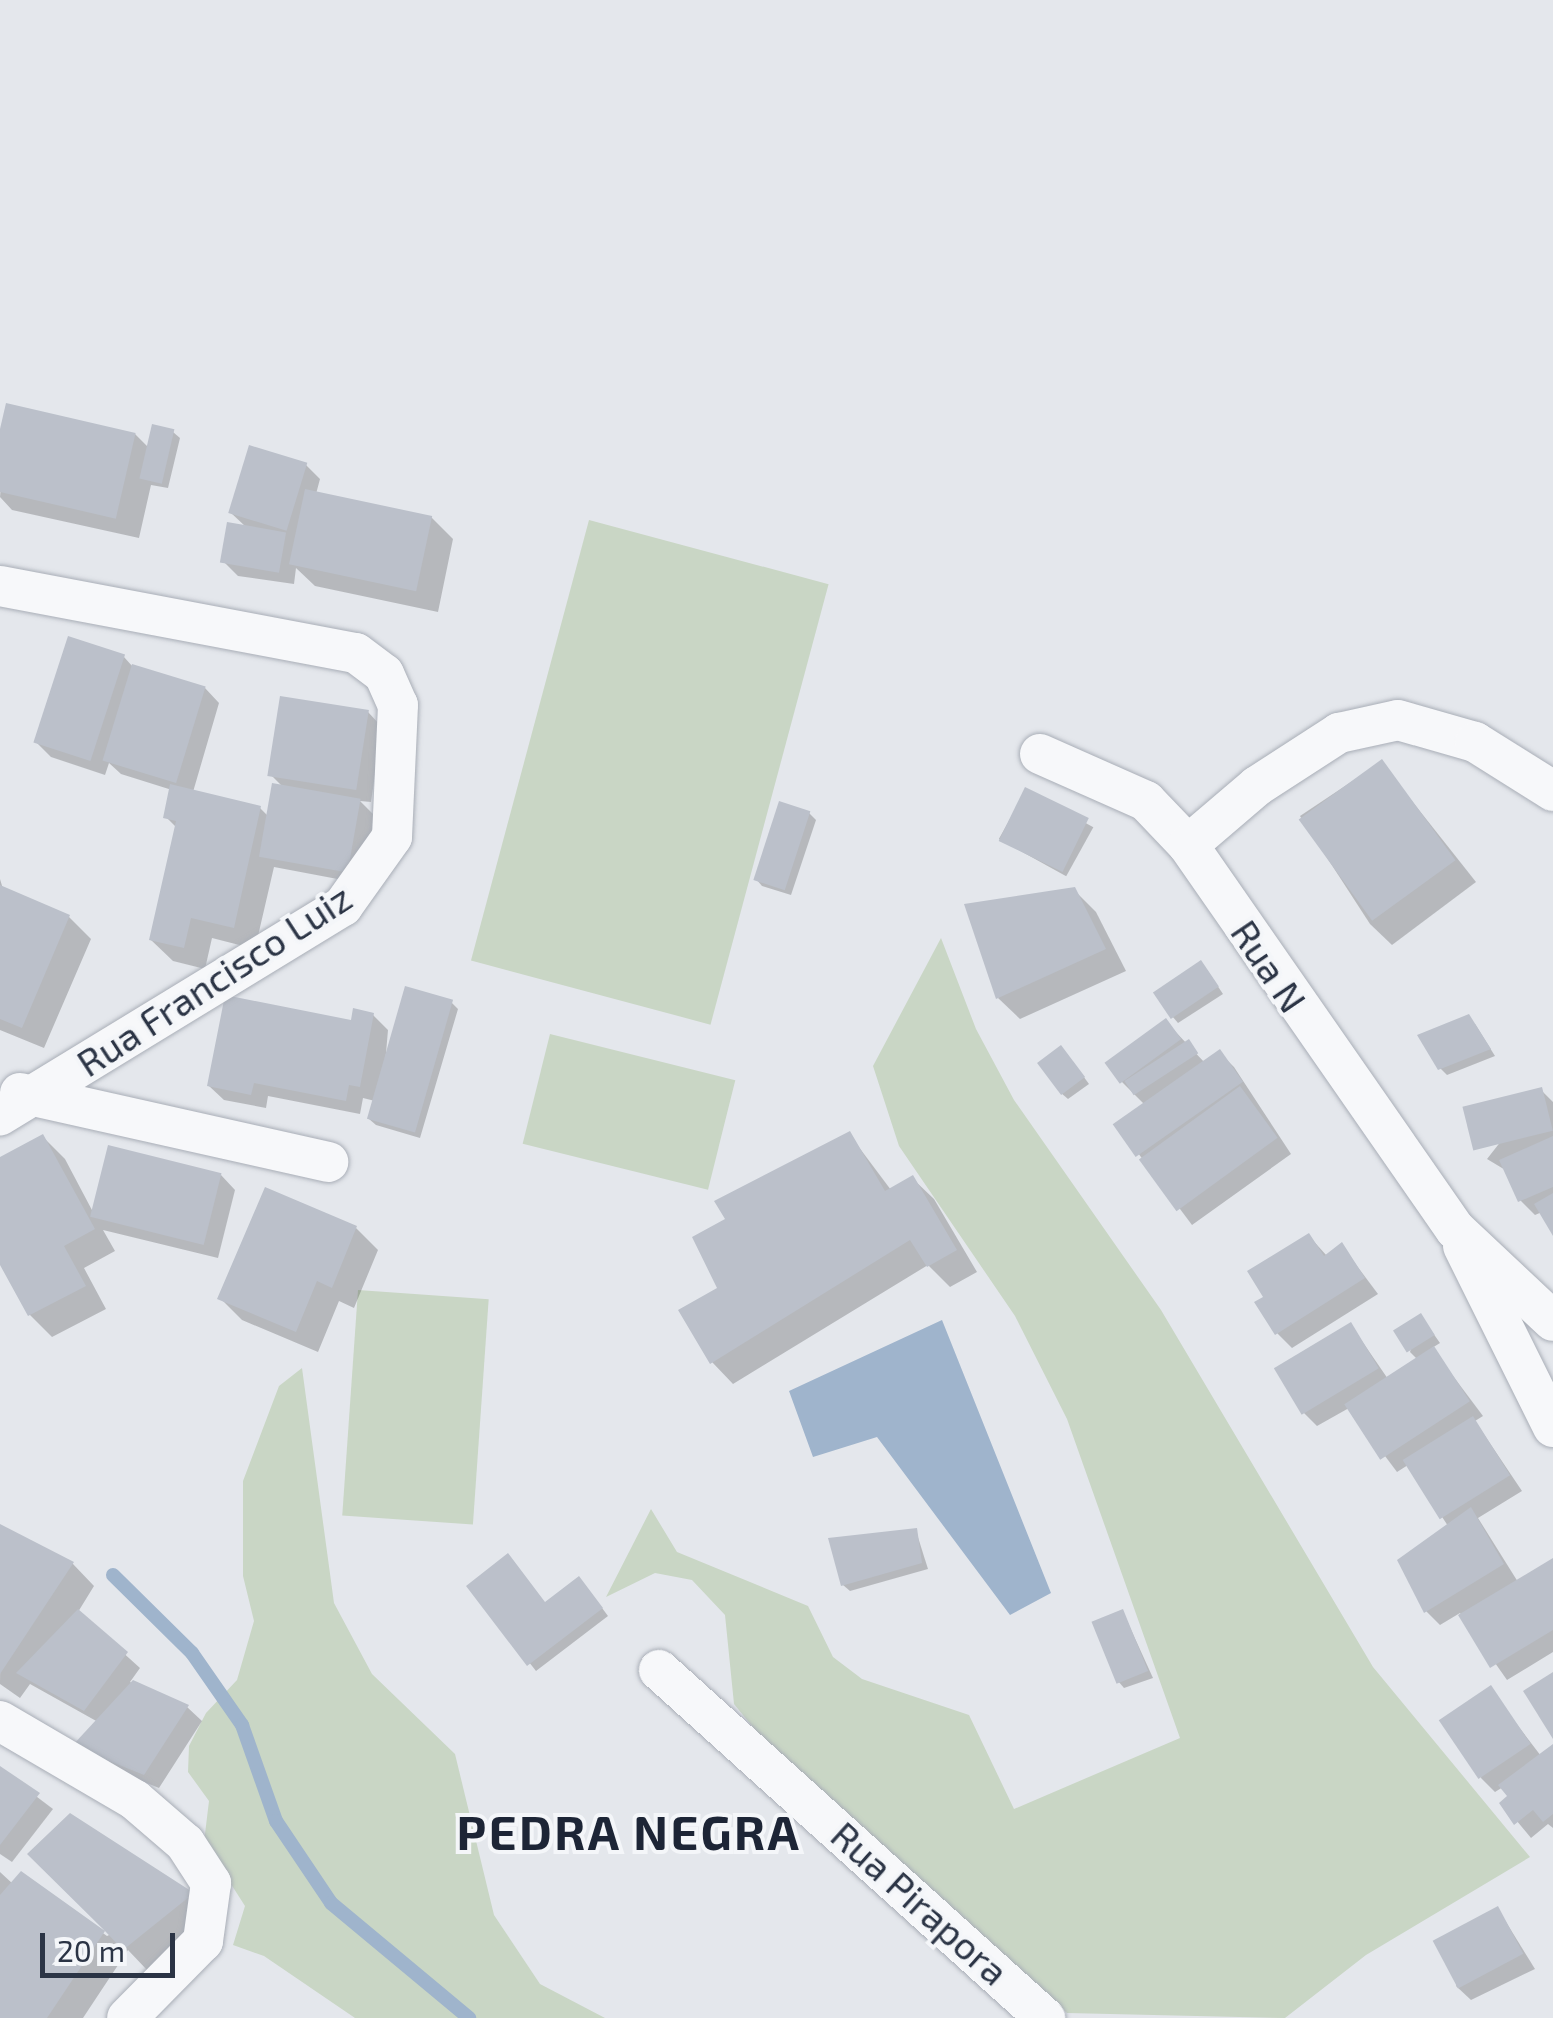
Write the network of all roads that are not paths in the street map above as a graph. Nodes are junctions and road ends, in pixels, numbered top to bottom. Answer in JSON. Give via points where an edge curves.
{"nodes":[{"id":1,"x":0,"y":586,"type":"edge"},
{"id":2,"x":1040,"y":754,"type":"dead end"},
{"id":3,"x":1553,"y":791,"type":"edge"},
{"id":4,"x":1188,"y":844,"type":"junction"},
{"id":5,"x":18,"y":1092,"type":"edge"},
{"id":6,"x":0,"y":1115,"type":"edge"},
{"id":7,"x":328,"y":1162,"type":"dead end"},
{"id":8,"x":1455,"y":1229,"type":"junction"},
{"id":9,"x":1553,"y":1320,"type":"edge"},
{"id":10,"x":1553,"y":1427,"type":"edge"},
{"id":11,"x":660,"y":1670,"type":"dead end"},
{"id":12,"x":0,"y":1721,"type":"edge"},
{"id":13,"x":126,"y":2018,"type":"edge"},
{"id":14,"x":1045,"y":2018,"type":"edge"}],
"edges":[{"from":1,"to":5,"type":"street","name":"Rua Francisco Luiz","via":[[356,653],[384,674],[398,706],[392,837],[343,906]]},
{"from":2,"to":4,"type":"street","name":"Rua N","via":[[1146,801]]},
{"from":3,"to":4,"type":"street","via":[[1475,742],[1398,720],[1339,732],[1257,786]]},
{"from":4,"to":8,"type":"street","name":"Rua N"},
{"from":5,"to":6,"type":"street","name":"Rua Francisco Luiz"},
{"from":5,"to":7,"type":"street"},
{"from":8,"to":9,"type":"street","name":"Rua N"},
{"from":8,"to":10,"type":"street","name":"Rua N"},
{"from":11,"to":14,"type":"street","name":"Rua Pirapora"},
{"from":12,"to":13,"type":"street","via":[[134,1800],[185,1843],[211,1883],[203,1940]]}]}
